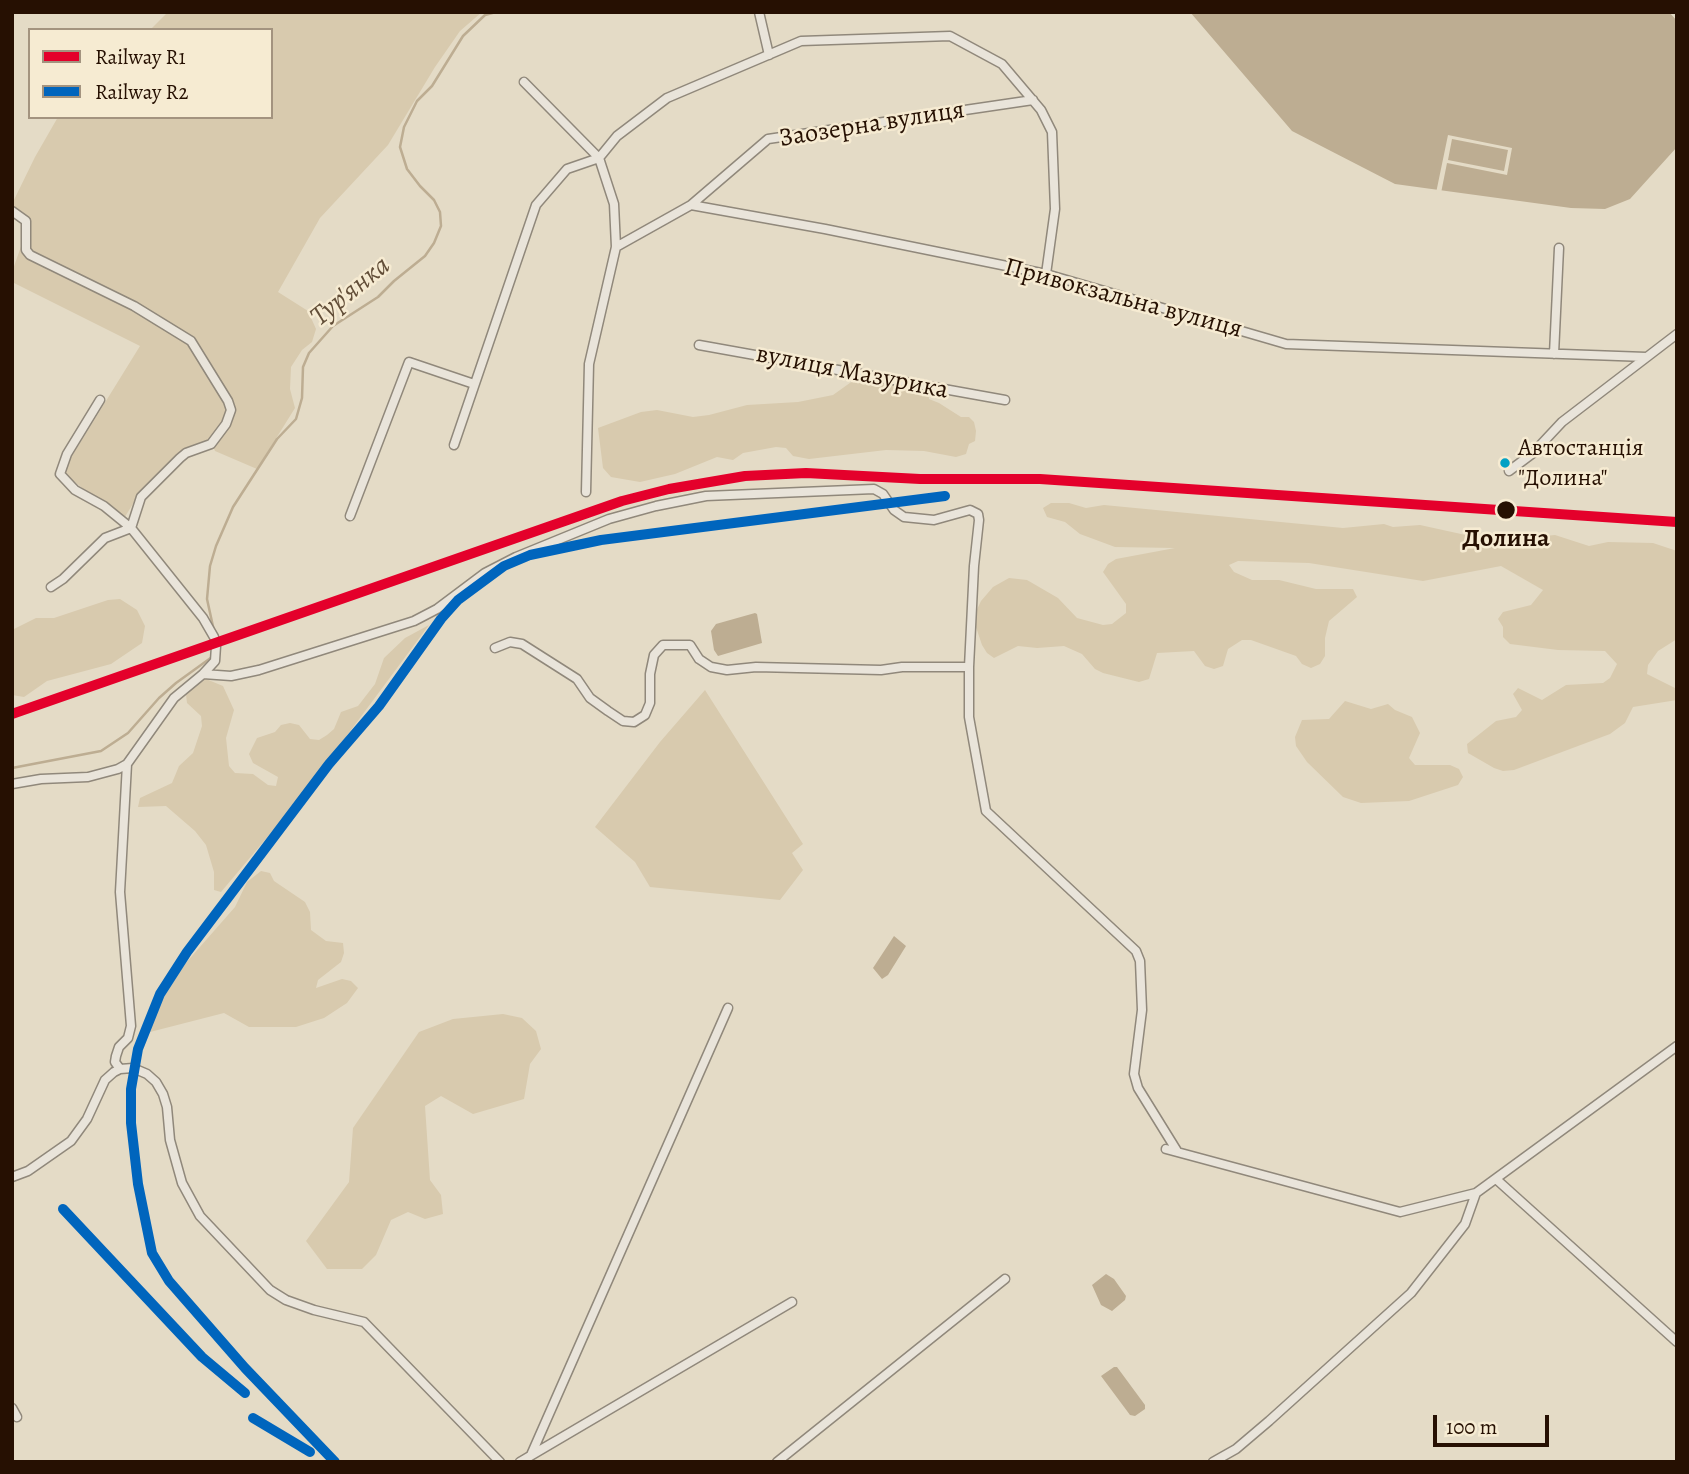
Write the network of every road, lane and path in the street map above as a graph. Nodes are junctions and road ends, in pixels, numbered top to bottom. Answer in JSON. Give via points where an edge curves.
{"nodes":[{"id":1,"x":759,"y":12,"type":"edge"},
{"id":2,"x":769,"y":55,"type":"junction"},
{"id":3,"x":524,"y":82,"type":"dead end"},
{"id":4,"x":1033,"y":100,"type":"junction"},
{"id":5,"x":599,"y":158,"type":"junction"},
{"id":6,"x":691,"y":205,"type":"junction"},
{"id":7,"x":12,"y":211,"type":"edge"},
{"id":8,"x":616,"y":247,"type":"junction"},
{"id":9,"x":1559,"y":248,"type":"dead end"},
{"id":10,"x":1046,"y":274,"type":"junction"},
{"id":11,"x":1677,"y":334,"type":"edge"},
{"id":12,"x":699,"y":345,"type":"dead end"},
{"id":13,"x":1554,"y":354,"type":"junction"},
{"id":14,"x":1646,"y":357,"type":"junction"},
{"id":15,"x":474,"y":384,"type":"junction"},
{"id":16,"x":100,"y":400,"type":"dead end"},
{"id":17,"x":1005,"y":400,"type":"dead end"},
{"id":18,"x":454,"y":445,"type":"dead end"},
{"id":19,"x":1509,"y":471,"type":"dead end"},
{"id":20,"x":586,"y":492,"type":"dead end"},
{"id":21,"x":350,"y":516,"type":"dead end"},
{"id":22,"x":131,"y":528,"type":"junction"},
{"id":23,"x":51,"y":587,"type":"dead end"},
{"id":24,"x":495,"y":648,"type":"dead end"},
{"id":25,"x":969,"y":667,"type":"junction"},
{"id":26,"x":203,"y":674,"type":"junction"},
{"id":27,"x":127,"y":764,"type":"junction"},
{"id":28,"x":12,"y":784,"type":"edge"},
{"id":29,"x":727,"y":1008,"type":"dead end"},
{"id":30,"x":1677,"y":1046,"type":"edge"},
{"id":31,"x":120,"y":1069,"type":"junction"},
{"id":32,"x":1166,"y":1149,"type":"dead end"},
{"id":33,"x":1177,"y":1151,"type":"junction"},
{"id":34,"x":13,"y":1176,"type":"edge"},
{"id":35,"x":1496,"y":1179,"type":"junction"},
{"id":36,"x":1476,"y":1193,"type":"junction"},
{"id":37,"x":1005,"y":1279,"type":"dead end"},
{"id":38,"x":792,"y":1302,"type":"dead end"},
{"id":39,"x":1677,"y":1342,"type":"edge"},
{"id":40,"x":12,"y":1408,"type":"edge"},
{"id":41,"x":17,"y":1417,"type":"dead end"},
{"id":42,"x":531,"y":1455,"type":"junction"},
{"id":43,"x":499,"y":1462,"type":"edge"},
{"id":44,"x":520,"y":1462,"type":"edge"},
{"id":45,"x":777,"y":1462,"type":"edge"},
{"id":46,"x":1213,"y":1462,"type":"edge"}],
"edges":[{"from":1,"to":2,"type":"street"},
{"from":2,"to":4,"type":"street","via":[[801,41],[950,36],[1002,64]]},
{"from":2,"to":5,"type":"street","via":[[667,98],[617,136]]},
{"from":3,"to":5,"type":"street"},
{"from":4,"to":6,"type":"street","name":"Заозерна вулиця","via":[[768,139]]},
{"from":4,"to":10,"type":"street","via":[[1052,132],[1055,209]]},
{"from":5,"to":8,"type":"street","via":[[614,204]]},
{"from":5,"to":15,"type":"street","via":[[568,169],[536,205]]},
{"from":6,"to":8,"type":"street"},
{"from":6,"to":10,"type":"street","name":"Привокзальна вулиця"},
{"from":7,"to":22,"type":"street","via":[[26,220],[30,255],[134,306],[191,341],[228,401],[231,410],[226,424],[211,444],[186,453],[141,496]]},
{"from":8,"to":20,"type":"street","via":[[589,363]]},
{"from":9,"to":13,"type":"street"},
{"from":10,"to":13,"type":"street","name":"Привокзальна вулиця","via":[[1286,344]]},
{"from":11,"to":14,"type":"street"},
{"from":12,"to":17,"type":"street","name":"вулиця Мазурика"},
{"from":13,"to":14,"type":"street","name":"Привокзальна вулиця"},
{"from":14,"to":19,"type":"street","via":[[1562,422]]},
{"from":15,"to":18,"type":"street"},
{"from":15,"to":21,"type":"street","via":[[409,362]]},
{"from":16,"to":22,"type":"street","via":[[60,474],[75,491]]},
{"from":22,"to":23,"type":"street","via":[[105,538]]},
{"from":22,"to":26,"type":"street","via":[[204,618],[215,641],[215,661]]},
{"from":24,"to":25,"type":"street","via":[[510,642],[522,644],[577,679],[590,698],[608,711],[634,722],[645,715],[650,703],[654,655],[663,645],[690,645],[699,659],[727,670]]},
{"from":25,"to":26,"type":"street","via":[[978,514],[970,510],[934,520],[904,517],[874,489],[847,489],[706,496],[609,519],[485,573],[437,610],[414,621],[259,670],[231,676]]},
{"from":25,"to":33,"type":"street","via":[[969,717],[986,810],[1136,951],[1142,1010],[1134,1074]]},
{"from":26,"to":27,"type":"street","via":[[174,698]]},
{"from":27,"to":28,"type":"street","via":[[88,777]]},
{"from":27,"to":31,"type":"street","via":[[120,892],[131,1026],[116,1056]]},
{"from":29,"to":42,"type":"street"},
{"from":30,"to":35,"type":"street"},
{"from":31,"to":34,"type":"street","via":[[105,1080],[71,1141]]},
{"from":31,"to":43,"type":"street","via":[[133,1068],[156,1082],[167,1107],[181,1183],[190,1201],[270,1290],[305,1307],[364,1322]]},
{"from":32,"to":33,"type":"street"},
{"from":33,"to":36,"type":"street","via":[[1401,1212]]},
{"from":35,"to":36,"type":"street"},
{"from":35,"to":39,"type":"street"},
{"from":36,"to":46,"type":"street","via":[[1465,1224],[1411,1293],[1269,1421]]},
{"from":37,"to":45,"type":"street"},
{"from":38,"to":42,"type":"street"},
{"from":40,"to":41,"type":"street"},
{"from":42,"to":44,"type":"street"}]}
